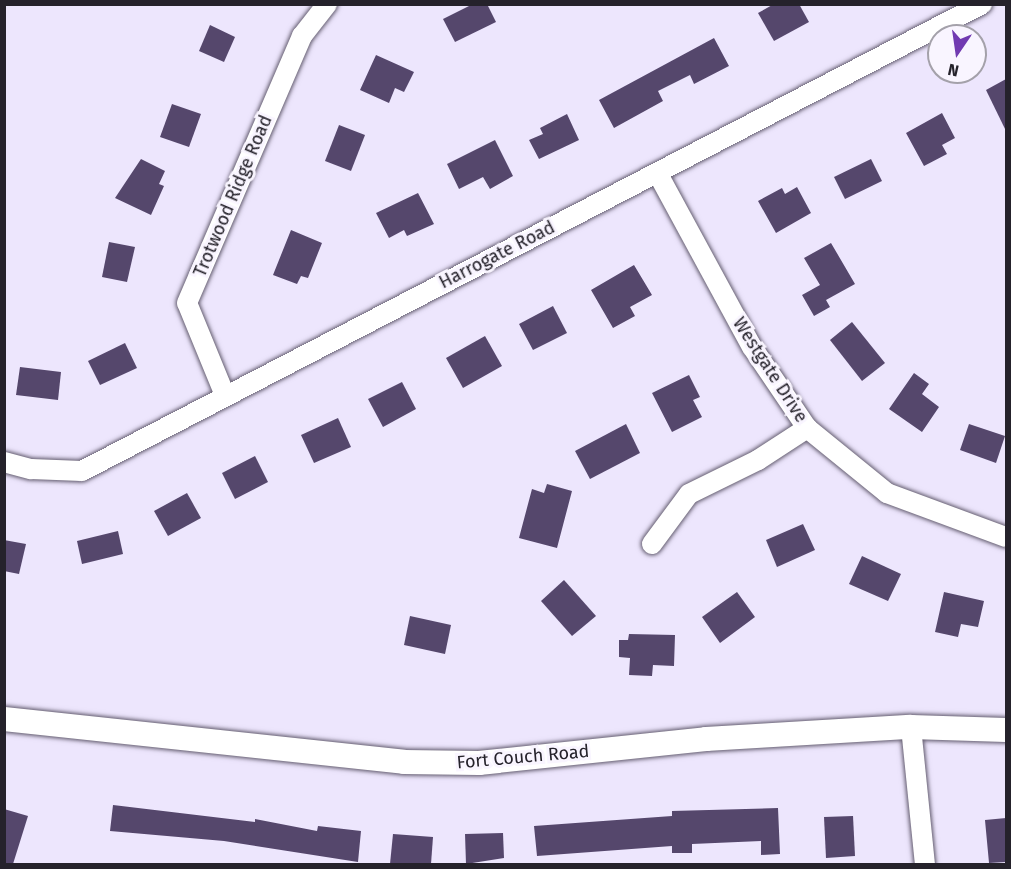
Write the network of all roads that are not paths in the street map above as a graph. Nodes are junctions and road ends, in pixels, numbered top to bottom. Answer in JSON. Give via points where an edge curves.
{"nodes":[{"id":1,"x":327,"y":4,"type":"edge"},
{"id":2,"x":982,"y":4,"type":"edge"},
{"id":3,"x":658,"y":174,"type":"junction"},
{"id":4,"x":224,"y":393,"type":"junction"},
{"id":5,"x":807,"y":428,"type":"junction"},
{"id":6,"x":4,"y":462,"type":"edge"},
{"id":7,"x":1006,"y":537,"type":"edge"},
{"id":8,"x":652,"y":544,"type":"dead end"},
{"id":9,"x":4,"y":719,"type":"edge"},
{"id":10,"x":911,"y":727,"type":"junction"},
{"id":11,"x":1006,"y":730,"type":"edge"},
{"id":12,"x":925,"y":864,"type":"edge"}],
"edges":[{"from":1,"to":4,"type":"street","name":"Trotwood Ridge Road","via":[[302,36],[187,303]]},
{"from":2,"to":3,"type":"street","name":"Harrogate Road"},
{"from":3,"to":4,"type":"street","name":"Harrogate Road"},
{"from":3,"to":5,"type":"street","name":"Westgate Drive","via":[[752,347]]},
{"from":4,"to":6,"type":"street","name":"Harrogate Road","via":[[82,471],[31,469]]},
{"from":5,"to":7,"type":"street","name":"Westgate Drive","via":[[887,493]]},
{"from":5,"to":8,"type":"street","via":[[758,460],[689,494]]},
{"from":9,"to":10,"type":"street","name":"Fort Couch Road","via":[[404,762],[479,763],[706,738]]},
{"from":10,"to":11,"type":"street","name":"Fort Couch Road"},
{"from":10,"to":12,"type":"street"}]}
